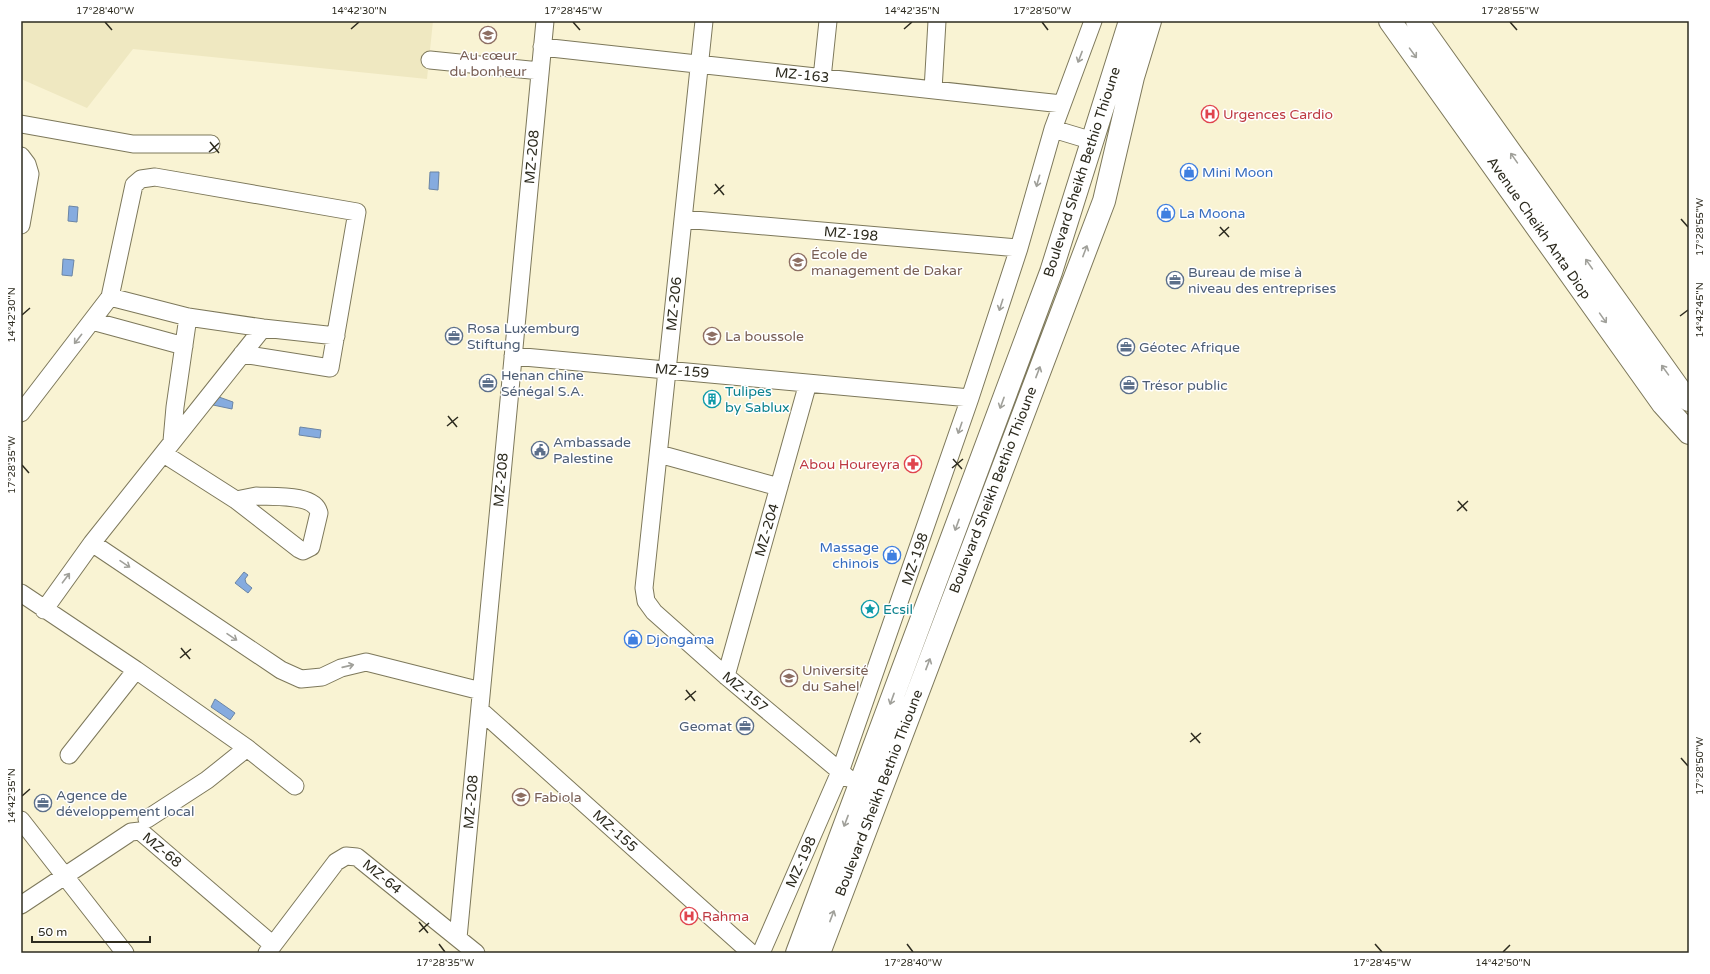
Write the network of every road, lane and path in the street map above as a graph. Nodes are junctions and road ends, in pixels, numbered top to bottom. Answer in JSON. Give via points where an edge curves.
{"nodes":[{"id":1,"x":545,"y":21,"type":"edge"},
{"id":2,"x":704,"y":21,"type":"edge"},
{"id":3,"x":828,"y":21,"type":"edge"},
{"id":4,"x":937,"y":21,"type":"edge"},
{"id":5,"x":1093,"y":21,"type":"edge"},
{"id":6,"x":1130,"y":21,"type":"edge"},
{"id":7,"x":1150,"y":21,"type":"edge"},
{"id":8,"x":1390,"y":21,"type":"edge"},
{"id":9,"x":1416,"y":21,"type":"edge"},
{"id":10,"x":542,"y":47,"type":"junction"},
{"id":11,"x":430,"y":60,"type":"dead end"},
{"id":12,"x":699,"y":64,"type":"junction"},
{"id":13,"x":540,"y":71,"type":"junction"},
{"id":14,"x":822,"y":78,"type":"junction"},
{"id":15,"x":933,"y":90,"type":"junction"},
{"id":16,"x":1062,"y":104,"type":"junction"},
{"id":17,"x":21,"y":124,"type":"edge"},
{"id":18,"x":1053,"y":130,"type":"junction"},
{"id":19,"x":1093,"y":140,"type":"junction"},
{"id":20,"x":211,"y":144,"type":"dead end"},
{"id":21,"x":21,"y":156,"type":"edge"},
{"id":22,"x":683,"y":219,"type":"junction"},
{"id":23,"x":21,"y":225,"type":"edge"},
{"id":24,"x":1019,"y":248,"type":"junction"},
{"id":25,"x":110,"y":297,"type":"junction"},
{"id":26,"x":188,"y":317,"type":"junction"},
{"id":27,"x":92,"y":321,"type":"junction"},
{"id":28,"x":263,"y":328,"type":"junction"},
{"id":29,"x":336,"y":336,"type":"junction"},
{"id":30,"x":184,"y":346,"type":"junction"},
{"id":31,"x":242,"y":354,"type":"junction"},
{"id":32,"x":513,"y":356,"type":"junction"},
{"id":33,"x":667,"y":370,"type":"junction"},
{"id":34,"x":808,"y":383,"type":"junction"},
{"id":35,"x":970,"y":398,"type":"junction"},
{"id":36,"x":1689,"y":400,"type":"edge"},
{"id":37,"x":175,"y":407,"type":"junction"},
{"id":38,"x":196,"y":411,"type":"junction"},
{"id":39,"x":21,"y":413,"type":"edge"},
{"id":40,"x":1689,"y":433,"type":"edge"},
{"id":41,"x":168,"y":447,"type":"junction"},
{"id":42,"x":659,"y":454,"type":"junction"},
{"id":43,"x":779,"y":487,"type":"junction"},
{"id":44,"x":236,"y":500,"type":"junction"},
{"id":45,"x":92,"y":543,"type":"junction"},
{"id":46,"x":644,"y":588,"type":"joint"},
{"id":47,"x":21,"y":593,"type":"edge"},
{"id":48,"x":44,"y":610,"type":"junction"},
{"id":49,"x":136,"y":670,"type":"junction"},
{"id":50,"x":726,"y":676,"type":"junction"},
{"id":51,"x":481,"y":691,"type":"junction"},
{"id":52,"x":480,"y":710,"type":"junction"},
{"id":53,"x":247,"y":748,"type":"junction"},
{"id":54,"x":69,"y":755,"type":"dead end"},
{"id":55,"x":840,"y":772,"type":"junction"},
{"id":56,"x":295,"y":786,"type":"dead end"},
{"id":57,"x":859,"y":786,"type":"junction"},
{"id":58,"x":147,"y":819,"type":"dead end"},
{"id":59,"x":21,"y":820,"type":"edge"},
{"id":60,"x":65,"y":876,"type":"junction"},
{"id":61,"x":21,"y":905,"type":"edge"},
{"id":62,"x":458,"y":938,"type":"junction"},
{"id":63,"x":270,"y":949,"type":"edge"},
{"id":64,"x":122,"y":952,"type":"edge"},
{"id":65,"x":476,"y":953,"type":"edge"},
{"id":66,"x":751,"y":953,"type":"edge"},
{"id":67,"x":761,"y":953,"type":"edge"},
{"id":68,"x":797,"y":953,"type":"edge"},
{"id":69,"x":819,"y":953,"type":"edge"}],
"edges":[{"from":1,"to":10,"type":"street","name":"MZ-208"},
{"from":2,"to":12,"type":"street","name":"MZ-206"},
{"from":3,"to":14,"type":"street"},
{"from":4,"to":15,"type":"street"},
{"from":5,"to":16,"type":"street","name":"MZ-198","one_way":true},
{"from":6,"to":19,"type":"main road","name":"Boulevard Sheikh Bethio Thioune"},
{"from":69,"to":7,"type":"main road","name":"Boulevard Sheikh Bethio Thioune","one_way":true,"via":[[1104,201],[1133,77]]},
{"from":8,"to":40,"type":"main road","name":"Avenue Cheikh Anta Diop","one_way":true,"via":[[1663,404]]},
{"from":36,"to":9,"type":"main road","name":"Avenue Cheikh Anta Diop","one_way":true,"via":[[1594,272]]},
{"from":10,"to":12,"type":"street","name":"MZ-163"},
{"from":10,"to":13,"type":"street","name":"MZ-208"},
{"from":11,"to":13,"type":"street"},
{"from":12,"to":14,"type":"street","name":"MZ-163"},
{"from":12,"to":22,"type":"street","name":"MZ-206"},
{"from":13,"to":32,"type":"street","name":"MZ-208"},
{"from":14,"to":15,"type":"street","name":"MZ-163"},
{"from":15,"to":16,"type":"street","name":"MZ-163"},
{"from":16,"to":18,"type":"street","name":"MZ-198"},
{"from":17,"to":20,"type":"street","via":[[133,144]]},
{"from":18,"to":19,"type":"street"},
{"from":18,"to":24,"type":"street","name":"MZ-198","one_way":true},
{"from":19,"to":57,"type":"main road","name":"Boulevard Sheikh Bethio Thioune","one_way":true,"via":[[1051,272]]},
{"from":21,"to":23,"type":"street","via":[[30,174]]},
{"from":22,"to":24,"type":"street","name":"MZ-198"},
{"from":22,"to":33,"type":"street","name":"MZ-206"},
{"from":24,"to":35,"type":"street","name":"MZ-198","one_way":true},
{"from":25,"to":26,"type":"street"},
{"from":25,"to":27,"type":"street"},
{"from":25,"to":29,"type":"street","via":[[134,185],[141,179],[155,176],[357,212]]},
{"from":26,"to":28,"type":"street"},
{"from":26,"to":30,"type":"street"},
{"from":27,"to":30,"type":"street"},
{"from":27,"to":39,"type":"street","one_way":true},
{"from":28,"to":29,"type":"street"},
{"from":28,"to":31,"type":"street"},
{"from":29,"to":31,"type":"street","via":[[330,368]]},
{"from":30,"to":37,"type":"street"},
{"from":31,"to":38,"type":"street"},
{"from":32,"to":33,"type":"street","name":"MZ-159"},
{"from":32,"to":51,"type":"street","name":"MZ-208"},
{"from":33,"to":34,"type":"street","name":"MZ-159"},
{"from":33,"to":42,"type":"street","name":"MZ-206"},
{"from":34,"to":35,"type":"street","name":"MZ-159"},
{"from":34,"to":43,"type":"street","name":"MZ-204"},
{"from":35,"to":55,"type":"street","name":"MZ-198","one_way":true},
{"from":37,"to":38,"type":"street"},
{"from":37,"to":41,"type":"street"},
{"from":38,"to":41,"type":"street"},
{"from":41,"to":44,"type":"street"},
{"from":41,"to":45,"type":"street"},
{"from":42,"to":43,"type":"street"},
{"from":42,"to":46,"type":"street","name":"MZ-206"},
{"from":43,"to":50,"type":"street","name":"MZ-204"},
{"from":44,"to":44,"type":"street","via":[[299,549],[303,551],[311,547],[319,513],[314,505],[299,498],[256,496]]},
{"from":48,"to":45,"type":"street","one_way":true},
{"from":45,"to":51,"type":"street","one_way":true,"via":[[281,670],[301,679],[322,676],[366,662]]},
{"from":46,"to":50,"type":"street","name":"MZ-157","via":[[646,601],[654,612]]},
{"from":47,"to":48,"type":"street"},
{"from":48,"to":49,"type":"street"},
{"from":49,"to":53,"type":"street"},
{"from":49,"to":54,"type":"street"},
{"from":50,"to":55,"type":"street","name":"MZ-157"},
{"from":51,"to":52,"type":"street","name":"MZ-208"},
{"from":52,"to":62,"type":"street","name":"MZ-208"},
{"from":52,"to":66,"type":"street","name":"MZ-155"},
{"from":53,"to":56,"type":"street"},
{"from":53,"to":58,"type":"street","via":[[207,780]]},
{"from":55,"to":57,"type":"street","name":"MZ-157"},
{"from":55,"to":67,"type":"street","name":"MZ-198"},
{"from":57,"to":68,"type":"main road","name":"Boulevard Sheikh Bethio Thioune","one_way":true},
{"from":59,"to":60,"type":"street"},
{"from":60,"to":61,"type":"street","name":"MZ-68"},
{"from":60,"to":63,"type":"street","name":"MZ-68","via":[[131,832],[140,831]]},
{"from":60,"to":64,"type":"street"},
{"from":62,"to":63,"type":"street","name":"MZ-64","via":[[357,857],[346,856],[336,862]]},
{"from":62,"to":65,"type":"street","name":"MZ-64"}]}
